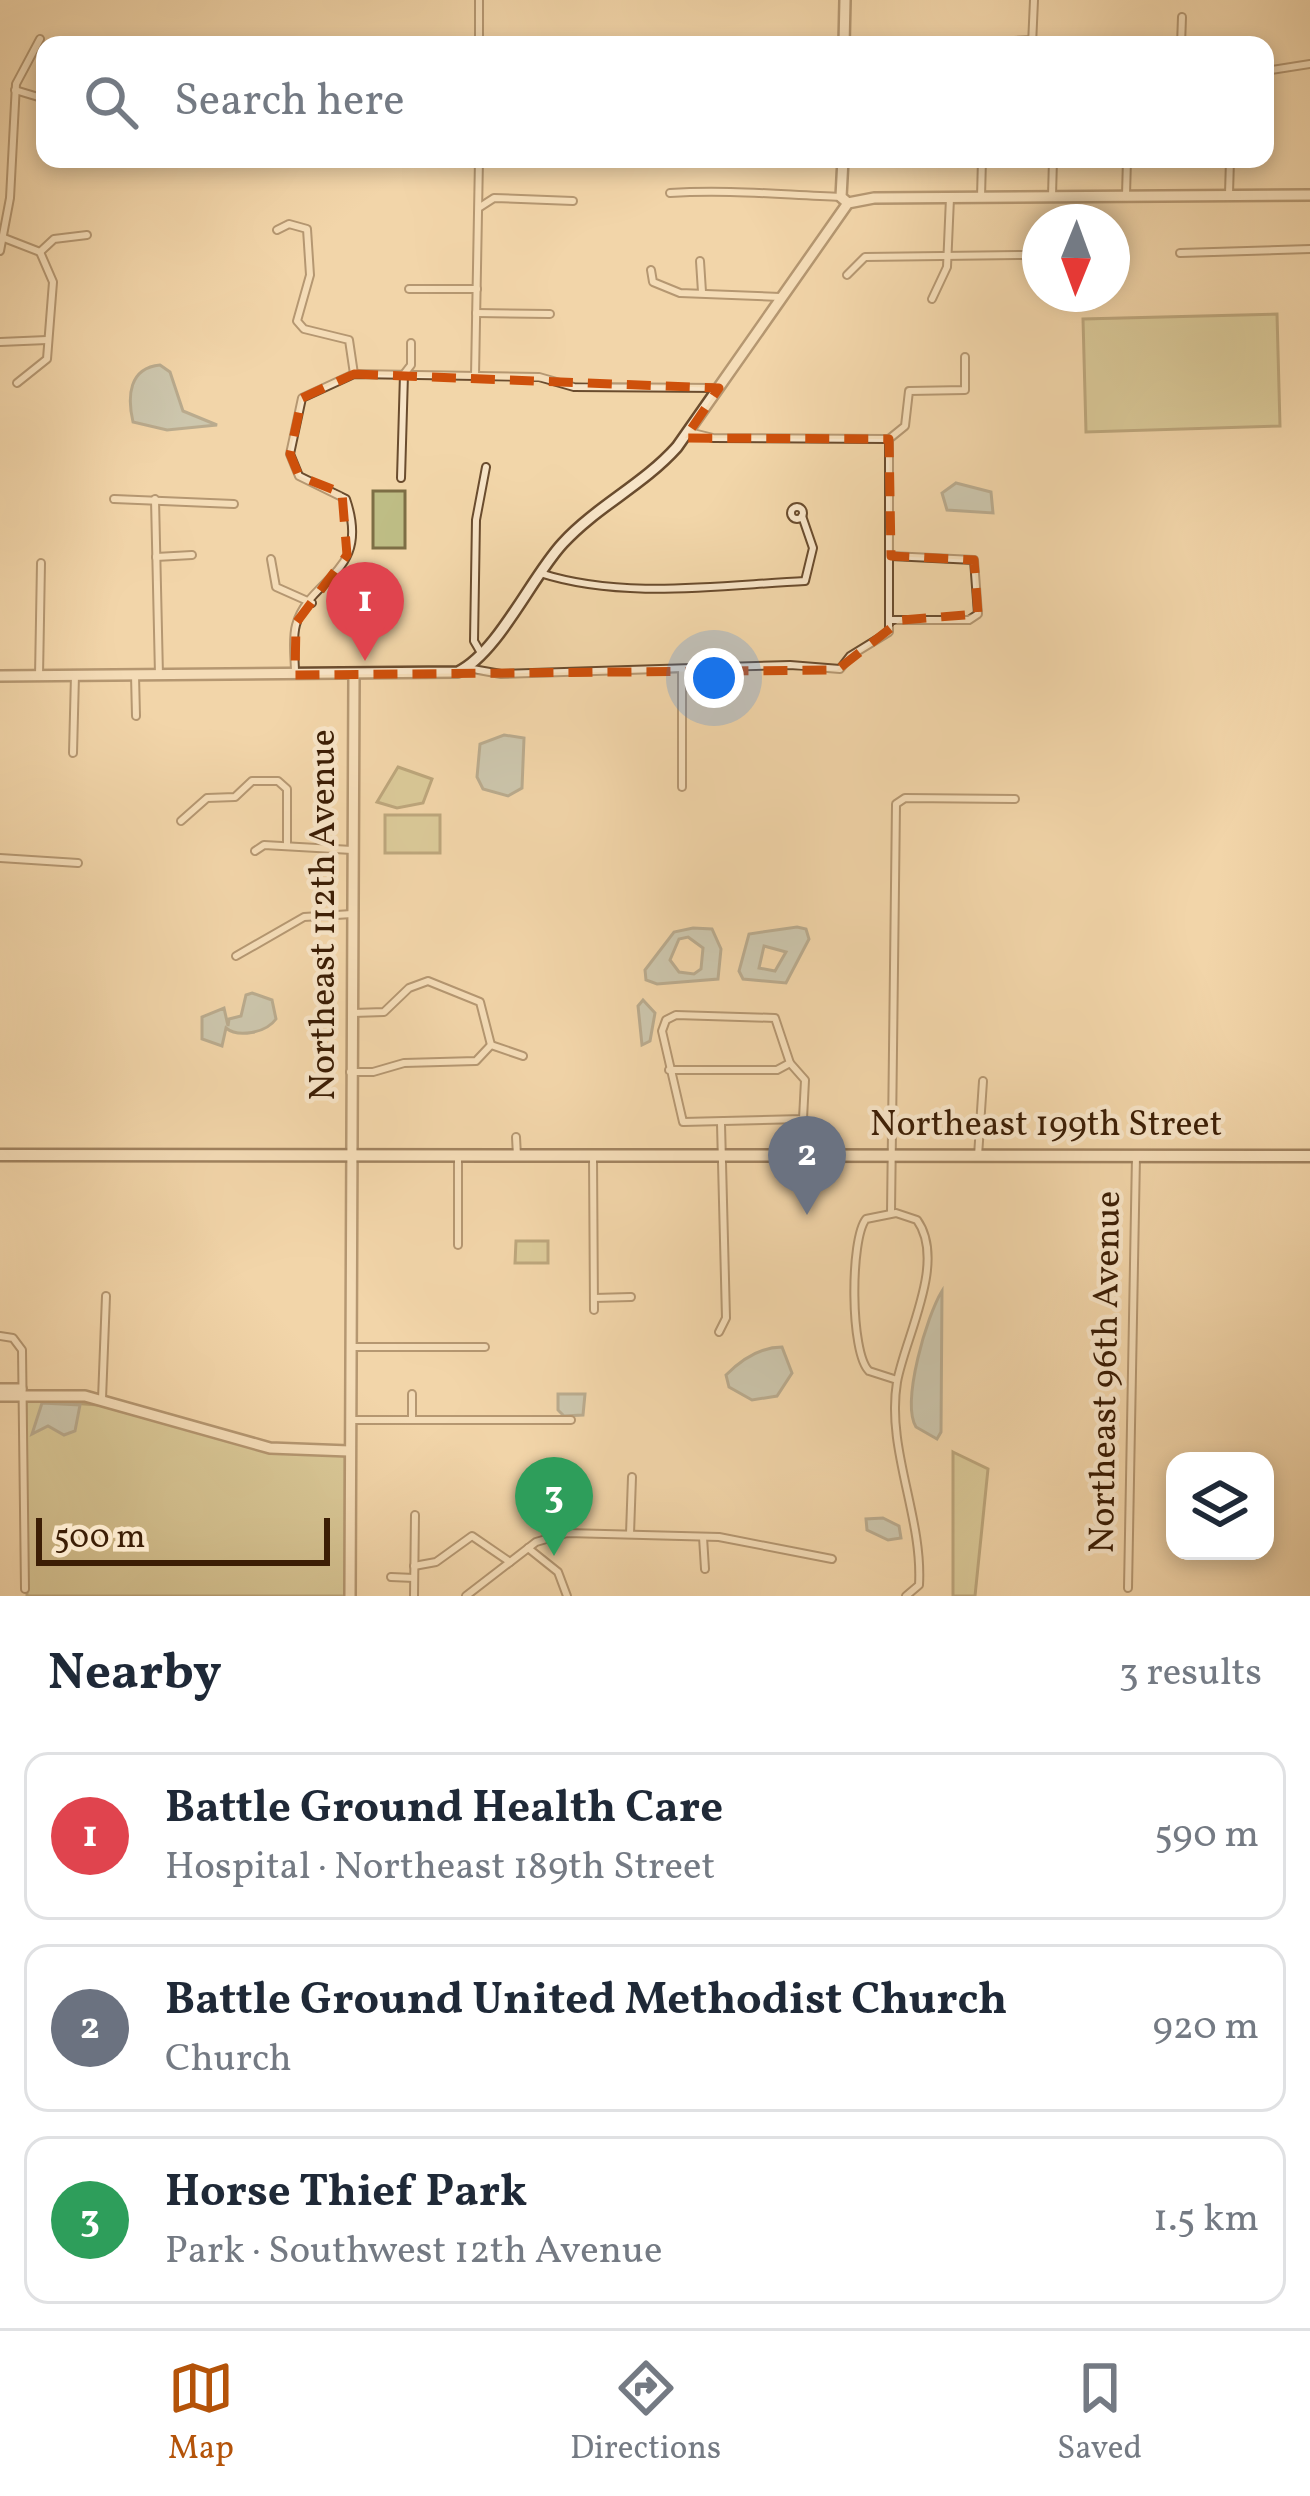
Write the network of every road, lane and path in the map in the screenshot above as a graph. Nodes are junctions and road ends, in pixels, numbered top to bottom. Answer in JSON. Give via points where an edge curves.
{"nodes":[{"id":1,"x":479,"y":0,"type":"edge"},
{"id":2,"x":845,"y":0,"type":"edge"},
{"id":3,"x":1034,"y":0,"type":"edge"},
{"id":4,"x":1182,"y":17,"type":"dead end"},
{"id":5,"x":479,"y":36,"type":"edge"},
{"id":6,"x":844,"y":36,"type":"edge"},
{"id":7,"x":1031,"y":36,"type":"edge"},
{"id":8,"x":1181,"y":36,"type":"edge"},
{"id":9,"x":36,"y":47,"type":"edge"},
{"id":10,"x":1310,"y":64,"type":"edge"},
{"id":11,"x":1274,"y":70,"type":"edge"},
{"id":12,"x":15,"y":90,"type":"junction"},
{"id":13,"x":36,"y":96,"type":"edge"},
{"id":14,"x":479,"y":168,"type":"edge"},
{"id":15,"x":843,"y":168,"type":"edge"},
{"id":16,"x":982,"y":168,"type":"edge"},
{"id":17,"x":1053,"y":168,"type":"edge"},
{"id":18,"x":1127,"y":168,"type":"edge"},
{"id":19,"x":1230,"y":168,"type":"edge"},
{"id":20,"x":670,"y":193,"type":"dead end"},
{"id":21,"x":1229,"y":194,"type":"junction"},
{"id":22,"x":1126,"y":195,"type":"junction"},
{"id":23,"x":1310,"y":195,"type":"edge"},
{"id":24,"x":1052,"y":196,"type":"junction"},
{"id":25,"x":950,"y":197,"type":"junction"},
{"id":26,"x":981,"y":197,"type":"junction"},
{"id":27,"x":10,"y":198,"type":"junction"},
{"id":28,"x":0,"y":199,"type":"edge"},
{"id":29,"x":844,"y":200,"type":"junction"},
{"id":30,"x":573,"y":201,"type":"dead end"},
{"id":31,"x":478,"y":210,"type":"junction"},
{"id":32,"x":277,"y":230,"type":"dead end"},
{"id":33,"x":87,"y":235,"type":"dead end"},
{"id":34,"x":4,"y":238,"type":"junction"},
{"id":35,"x":1310,"y":249,"type":"edge"},
{"id":36,"x":0,"y":251,"type":"edge"},
{"id":37,"x":40,"y":252,"type":"junction"},
{"id":38,"x":1180,"y":253,"type":"dead end"},
{"id":39,"x":949,"y":256,"type":"junction"},
{"id":40,"x":1022,"y":256,"type":"edge"},
{"id":41,"x":700,"y":261,"type":"dead end"},
{"id":42,"x":651,"y":270,"type":"dead end"},
{"id":43,"x":847,"y":274,"type":"dead end"},
{"id":44,"x":409,"y":289,"type":"dead end"},
{"id":45,"x":477,"y":289,"type":"junction"},
{"id":46,"x":702,"y":292,"type":"junction"},
{"id":47,"x":780,"y":297,"type":"junction"},
{"id":48,"x":932,"y":299,"type":"dead end"},
{"id":49,"x":476,"y":313,"type":"junction"},
{"id":50,"x":550,"y":314,"type":"dead end"},
{"id":51,"x":46,"y":340,"type":"junction"},
{"id":52,"x":0,"y":342,"type":"edge"},
{"id":53,"x":411,"y":343,"type":"dead end"},
{"id":54,"x":964,"y":357,"type":"dead end"},
{"id":55,"x":354,"y":374,"type":"junction"},
{"id":56,"x":404,"y":374,"type":"junction"},
{"id":57,"x":475,"y":376,"type":"junction"},
{"id":58,"x":17,"y":383,"type":"dead end"},
{"id":59,"x":718,"y":388,"type":"junction"},
{"id":60,"x":689,"y":432,"type":"junction"},
{"id":61,"x":889,"y":439,"type":"junction"},
{"id":62,"x":486,"y":467,"type":"dead end"},
{"id":63,"x":401,"y":478,"type":"dead end"},
{"id":64,"x":114,"y":500,"type":"dead end"},
{"id":65,"x":155,"y":500,"type":"junction"},
{"id":66,"x":234,"y":503,"type":"dead end"},
{"id":67,"x":802,"y":516,"type":"dead end"},
{"id":68,"x":192,"y":555,"type":"dead end"},
{"id":69,"x":891,"y":556,"type":"junction"},
{"id":70,"x":156,"y":557,"type":"junction"},
{"id":71,"x":271,"y":559,"type":"dead end"},
{"id":72,"x":41,"y":563,"type":"dead end"},
{"id":73,"x":540,"y":573,"type":"junction"},
{"id":74,"x":312,"y":603,"type":"junction"},
{"id":75,"x":890,"y":622,"type":"junction"},
{"id":76,"x":481,"y":653,"type":"junction"},
{"id":77,"x":466,"y":668,"type":"junction"},
{"id":78,"x":682,"y":669,"type":"junction"},
{"id":79,"x":354,"y":674,"type":"junction"},
{"id":80,"x":75,"y":675,"type":"junction"},
{"id":81,"x":135,"y":675,"type":"junction"},
{"id":82,"x":159,"y":675,"type":"junction"},
{"id":83,"x":295,"y":675,"type":"junction"},
{"id":84,"x":0,"y":676,"type":"edge"},
{"id":85,"x":39,"y":676,"type":"junction"},
{"id":86,"x":136,"y":716,"type":"dead end"},
{"id":87,"x":73,"y":753,"type":"dead end"},
{"id":88,"x":682,"y":787,"type":"dead end"},
{"id":89,"x":1015,"y":799,"type":"dead end"},
{"id":90,"x":181,"y":821,"type":"dead end"},
{"id":91,"x":286,"y":845,"type":"junction"},
{"id":92,"x":352,"y":850,"type":"junction"},
{"id":93,"x":255,"y":851,"type":"dead end"},
{"id":94,"x":0,"y":858,"type":"edge"},
{"id":95,"x":78,"y":862,"type":"dead end"},
{"id":96,"x":352,"y":914,"type":"junction"},
{"id":97,"x":236,"y":956,"type":"dead end"},
{"id":98,"x":351,"y":1012,"type":"junction"},
{"id":99,"x":491,"y":1045,"type":"junction"},
{"id":100,"x":523,"y":1056,"type":"dead end"},
{"id":101,"x":790,"y":1063,"type":"junction"},
{"id":102,"x":669,"y":1070,"type":"junction"},
{"id":103,"x":350,"y":1072,"type":"junction"},
{"id":104,"x":982,"y":1081,"type":"dead end"},
{"id":105,"x":721,"y":1124,"type":"junction"},
{"id":106,"x":516,"y":1137,"type":"dead end"},
{"id":107,"x":0,"y":1155,"type":"edge"},
{"id":108,"x":350,"y":1155,"type":"junction"},
{"id":109,"x":458,"y":1156,"type":"junction"},
{"id":110,"x":517,"y":1156,"type":"junction"},
{"id":111,"x":593,"y":1156,"type":"junction"},
{"id":112,"x":722,"y":1156,"type":"junction"},
{"id":113,"x":891,"y":1156,"type":"junction"},
{"id":114,"x":977,"y":1156,"type":"junction"},
{"id":115,"x":1136,"y":1156,"type":"junction"},
{"id":116,"x":1310,"y":1156,"type":"edge"},
{"id":117,"x":892,"y":1213,"type":"junction"},
{"id":118,"x":458,"y":1245,"type":"dead end"},
{"id":119,"x":106,"y":1296,"type":"dead end"},
{"id":120,"x":632,"y":1297,"type":"dead end"},
{"id":121,"x":594,"y":1298,"type":"junction"},
{"id":122,"x":594,"y":1310,"type":"dead end"},
{"id":123,"x":719,"y":1332,"type":"dead end"},
{"id":124,"x":0,"y":1336,"type":"edge"},
{"id":125,"x":350,"y":1347,"type":"junction"},
{"id":126,"x":485,"y":1347,"type":"dead end"},
{"id":127,"x":897,"y":1380,"type":"junction"},
{"id":128,"x":0,"y":1392,"type":"edge"},
{"id":129,"x":23,"y":1392,"type":"junction"},
{"id":130,"x":412,"y":1394,"type":"dead end"},
{"id":131,"x":102,"y":1396,"type":"junction"},
{"id":132,"x":560,"y":1410,"type":"dead end"},
{"id":133,"x":350,"y":1420,"type":"junction"},
{"id":134,"x":412,"y":1420,"type":"junction"},
{"id":135,"x":560,"y":1420,"type":"junction"},
{"id":136,"x":571,"y":1420,"type":"dead end"},
{"id":137,"x":349,"y":1448,"type":"junction"},
{"id":138,"x":632,"y":1478,"type":"dead end"},
{"id":139,"x":415,"y":1515,"type":"dead end"},
{"id":140,"x":630,"y":1534,"type":"junction"},
{"id":141,"x":703,"y":1536,"type":"junction"},
{"id":142,"x":528,"y":1548,"type":"junction"},
{"id":143,"x":832,"y":1558,"type":"dead end"},
{"id":144,"x":510,"y":1562,"type":"junction"},
{"id":145,"x":414,"y":1566,"type":"junction"},
{"id":146,"x":705,"y":1568,"type":"dead end"},
{"id":147,"x":392,"y":1577,"type":"dead end"},
{"id":148,"x":414,"y":1578,"type":"junction"},
{"id":149,"x":1128,"y":1588,"type":"dead end"},
{"id":150,"x":25,"y":1589,"type":"dead end"},
{"id":151,"x":350,"y":1596,"type":"edge"},
{"id":152,"x":414,"y":1596,"type":"edge"},
{"id":153,"x":466,"y":1596,"type":"edge"},
{"id":154,"x":567,"y":1596,"type":"edge"},
{"id":155,"x":906,"y":1596,"type":"edge"}],
"edges":[{"from":1,"to":5,"type":"street"},
{"from":2,"to":6,"type":"street"},
{"from":3,"to":7,"type":"street"},
{"from":4,"to":8,"type":"street"},
{"from":9,"to":12,"type":"street"},
{"from":10,"to":11,"type":"street"},
{"from":12,"to":13,"type":"street"},
{"from":12,"to":27,"type":"street"},
{"from":14,"to":31,"type":"street"},
{"from":15,"to":29,"type":"street"},
{"from":16,"to":26,"type":"street"},
{"from":17,"to":24,"type":"street"},
{"from":18,"to":22,"type":"street"},
{"from":19,"to":21,"type":"street"},
{"from":20,"to":29,"type":"street"},
{"from":21,"to":22,"type":"street"},
{"from":21,"to":23,"type":"street"},
{"from":22,"to":24,"type":"street"},
{"from":24,"to":26,"type":"street"},
{"from":25,"to":26,"type":"street"},
{"from":25,"to":29,"type":"street"},
{"from":25,"to":39,"type":"street"},
{"from":27,"to":28,"type":"street"},
{"from":27,"to":34,"type":"street"},
{"from":29,"to":47,"type":"street"},
{"from":30,"to":31,"type":"street","via":[[494,198]]},
{"from":31,"to":45,"type":"street"},
{"from":32,"to":55,"type":"street","via":[[307,229],[310,275],[297,321],[350,340]]},
{"from":33,"to":37,"type":"street","via":[[54,238]]},
{"from":34,"to":36,"type":"street"},
{"from":34,"to":37,"type":"street"},
{"from":35,"to":38,"type":"street"},
{"from":37,"to":51,"type":"street","via":[[53,282]]},
{"from":39,"to":40,"type":"street"},
{"from":39,"to":43,"type":"street","via":[[862,257]]},
{"from":39,"to":48,"type":"street"},
{"from":41,"to":46,"type":"street"},
{"from":42,"to":46,"type":"street","via":[[664,289]]},
{"from":44,"to":45,"type":"street"},
{"from":45,"to":49,"type":"street"},
{"from":46,"to":47,"type":"street"},
{"from":47,"to":59,"type":"street"},
{"from":49,"to":50,"type":"street"},
{"from":49,"to":57,"type":"street"},
{"from":51,"to":52,"type":"street"},
{"from":51,"to":58,"type":"street","via":[[45,364]]},
{"from":53,"to":56,"type":"street"},
{"from":54,"to":61,"type":"street","via":[[965,390],[909,392],[904,426]]},
{"from":55,"to":56,"type":"street"},
{"from":55,"to":74,"type":"street","via":[[306,394],[292,435],[297,474],[336,490],[349,507],[346,561]]},
{"from":56,"to":57,"type":"street"},
{"from":56,"to":63,"type":"street"},
{"from":57,"to":59,"type":"street","via":[[539,377],[574,387]]},
{"from":59,"to":60,"type":"street"},
{"from":60,"to":61,"type":"street"},
{"from":60,"to":73,"type":"street","via":[[646,479],[565,541]]},
{"from":61,"to":69,"type":"street"},
{"from":62,"to":76,"type":"street","via":[[476,520],[474,641]]},
{"from":64,"to":65,"type":"street"},
{"from":65,"to":66,"type":"street"},
{"from":65,"to":70,"type":"street"},
{"from":67,"to":73,"type":"street","via":[[813,548],[805,580],[590,587]]},
{"from":68,"to":70,"type":"street"},
{"from":69,"to":75,"type":"street"},
{"from":69,"to":75,"type":"street","via":[[962,557],[977,565],[979,603],[969,620]]},
{"from":70,"to":82,"type":"street"},
{"from":71,"to":74,"type":"street","via":[[276,587]]},
{"from":72,"to":85,"type":"street"},
{"from":73,"to":76,"type":"street"},
{"from":74,"to":83,"type":"street","via":[[296,623]]},
{"from":75,"to":78,"type":"street","via":[[881,640],[837,670]]},
{"from":76,"to":77,"type":"street"},
{"from":77,"to":78,"type":"street"},
{"from":77,"to":79,"type":"street"},
{"from":78,"to":88,"type":"street"},
{"from":79,"to":83,"type":"street"},
{"from":79,"to":92,"type":"street","name":"Northeast 112th Avenue"},
{"from":80,"to":81,"type":"street"},
{"from":80,"to":85,"type":"street"},
{"from":80,"to":87,"type":"street"},
{"from":81,"to":82,"type":"street"},
{"from":81,"to":86,"type":"street"},
{"from":82,"to":83,"type":"street"},
{"from":84,"to":85,"type":"street"},
{"from":89,"to":113,"type":"street","via":[[896,804]]},
{"from":90,"to":91,"type":"street","via":[[207,799],[237,796],[249,782],[284,784]]},
{"from":91,"to":92,"type":"street"},
{"from":91,"to":93,"type":"street"},
{"from":92,"to":96,"type":"street","name":"Northeast 112th Avenue"},
{"from":94,"to":95,"type":"street"},
{"from":96,"to":97,"type":"street","via":[[304,917]]},
{"from":96,"to":98,"type":"street","name":"Northeast 112th Avenue"},
{"from":98,"to":99,"type":"street","via":[[384,1012],[422,982],[480,1002]]},
{"from":98,"to":103,"type":"street","name":"Northeast 112th Avenue"},
{"from":99,"to":100,"type":"street"},
{"from":99,"to":103,"type":"street","via":[[476,1061]]},
{"from":101,"to":102,"type":"street","via":[[774,1070]]},
{"from":101,"to":102,"type":"street","via":[[773,1017],[666,1020]]},
{"from":101,"to":105,"type":"street","via":[[805,1080],[799,1123]]},
{"from":102,"to":105,"type":"street","via":[[683,1122]]},
{"from":103,"to":108,"type":"street","name":"Northeast 112th Avenue"},
{"from":104,"to":114,"type":"street"},
{"from":105,"to":112,"type":"street"},
{"from":106,"to":110,"type":"street"},
{"from":107,"to":108,"type":"main road","name":"Northeast 199th Street"},
{"from":108,"to":109,"type":"main road","name":"Northeast 199th Street"},
{"from":108,"to":125,"type":"street","name":"Northeast 112th Avenue"},
{"from":109,"to":110,"type":"main road","name":"Northeast 199th Street"},
{"from":109,"to":118,"type":"street"},
{"from":110,"to":111,"type":"main road","name":"Northeast 199th Street"},
{"from":111,"to":112,"type":"main road","name":"Northeast 199th Street"},
{"from":111,"to":121,"type":"street"},
{"from":112,"to":113,"type":"main road","name":"Northeast 199th Street"},
{"from":112,"to":123,"type":"street","via":[[726,1318]]},
{"from":113,"to":114,"type":"main road","name":"Northeast 199th Street"},
{"from":113,"to":117,"type":"street"},
{"from":114,"to":115,"type":"main road","name":"Northeast 199th Street"},
{"from":115,"to":116,"type":"main road","name":"Northeast 199th Street"},
{"from":115,"to":149,"type":"street","name":"Northeast 96th Avenue"},
{"from":117,"to":127,"type":"street","via":[[917,1220],[926,1250]]},
{"from":117,"to":127,"type":"street","via":[[866,1219],[857,1232],[857,1350],[868,1371]]},
{"from":119,"to":131,"type":"street"},
{"from":120,"to":121,"type":"street"},
{"from":121,"to":122,"type":"street"},
{"from":124,"to":129,"type":"street","via":[[21,1346]]},
{"from":125,"to":126,"type":"street"},
{"from":125,"to":133,"type":"street","name":"Northeast 112th Avenue"},
{"from":127,"to":155,"type":"street","via":[[893,1415],[920,1557],[919,1585]]},
{"from":128,"to":129,"type":"street"},
{"from":129,"to":131,"type":"street"},
{"from":129,"to":150,"type":"street"},
{"from":130,"to":134,"type":"street"},
{"from":131,"to":137,"type":"street","via":[[244,1438]]},
{"from":132,"to":135,"type":"street"},
{"from":133,"to":134,"type":"street"},
{"from":133,"to":137,"type":"street","name":"Northeast 112th Avenue"},
{"from":134,"to":135,"type":"street"},
{"from":135,"to":136,"type":"street"},
{"from":137,"to":151,"type":"street","name":"Northeast 112th Avenue"},
{"from":138,"to":140,"type":"street"},
{"from":139,"to":145,"type":"street"},
{"from":140,"to":141,"type":"street"},
{"from":140,"to":142,"type":"street","via":[[561,1534]]},
{"from":141,"to":143,"type":"street"},
{"from":141,"to":146,"type":"street"},
{"from":142,"to":144,"type":"street"},
{"from":142,"to":154,"type":"street","via":[[558,1573]]},
{"from":144,"to":145,"type":"street","via":[[470,1536],[436,1562]]},
{"from":144,"to":153,"type":"street"},
{"from":145,"to":148,"type":"street"},
{"from":147,"to":148,"type":"street"},
{"from":148,"to":152,"type":"street"}]}
